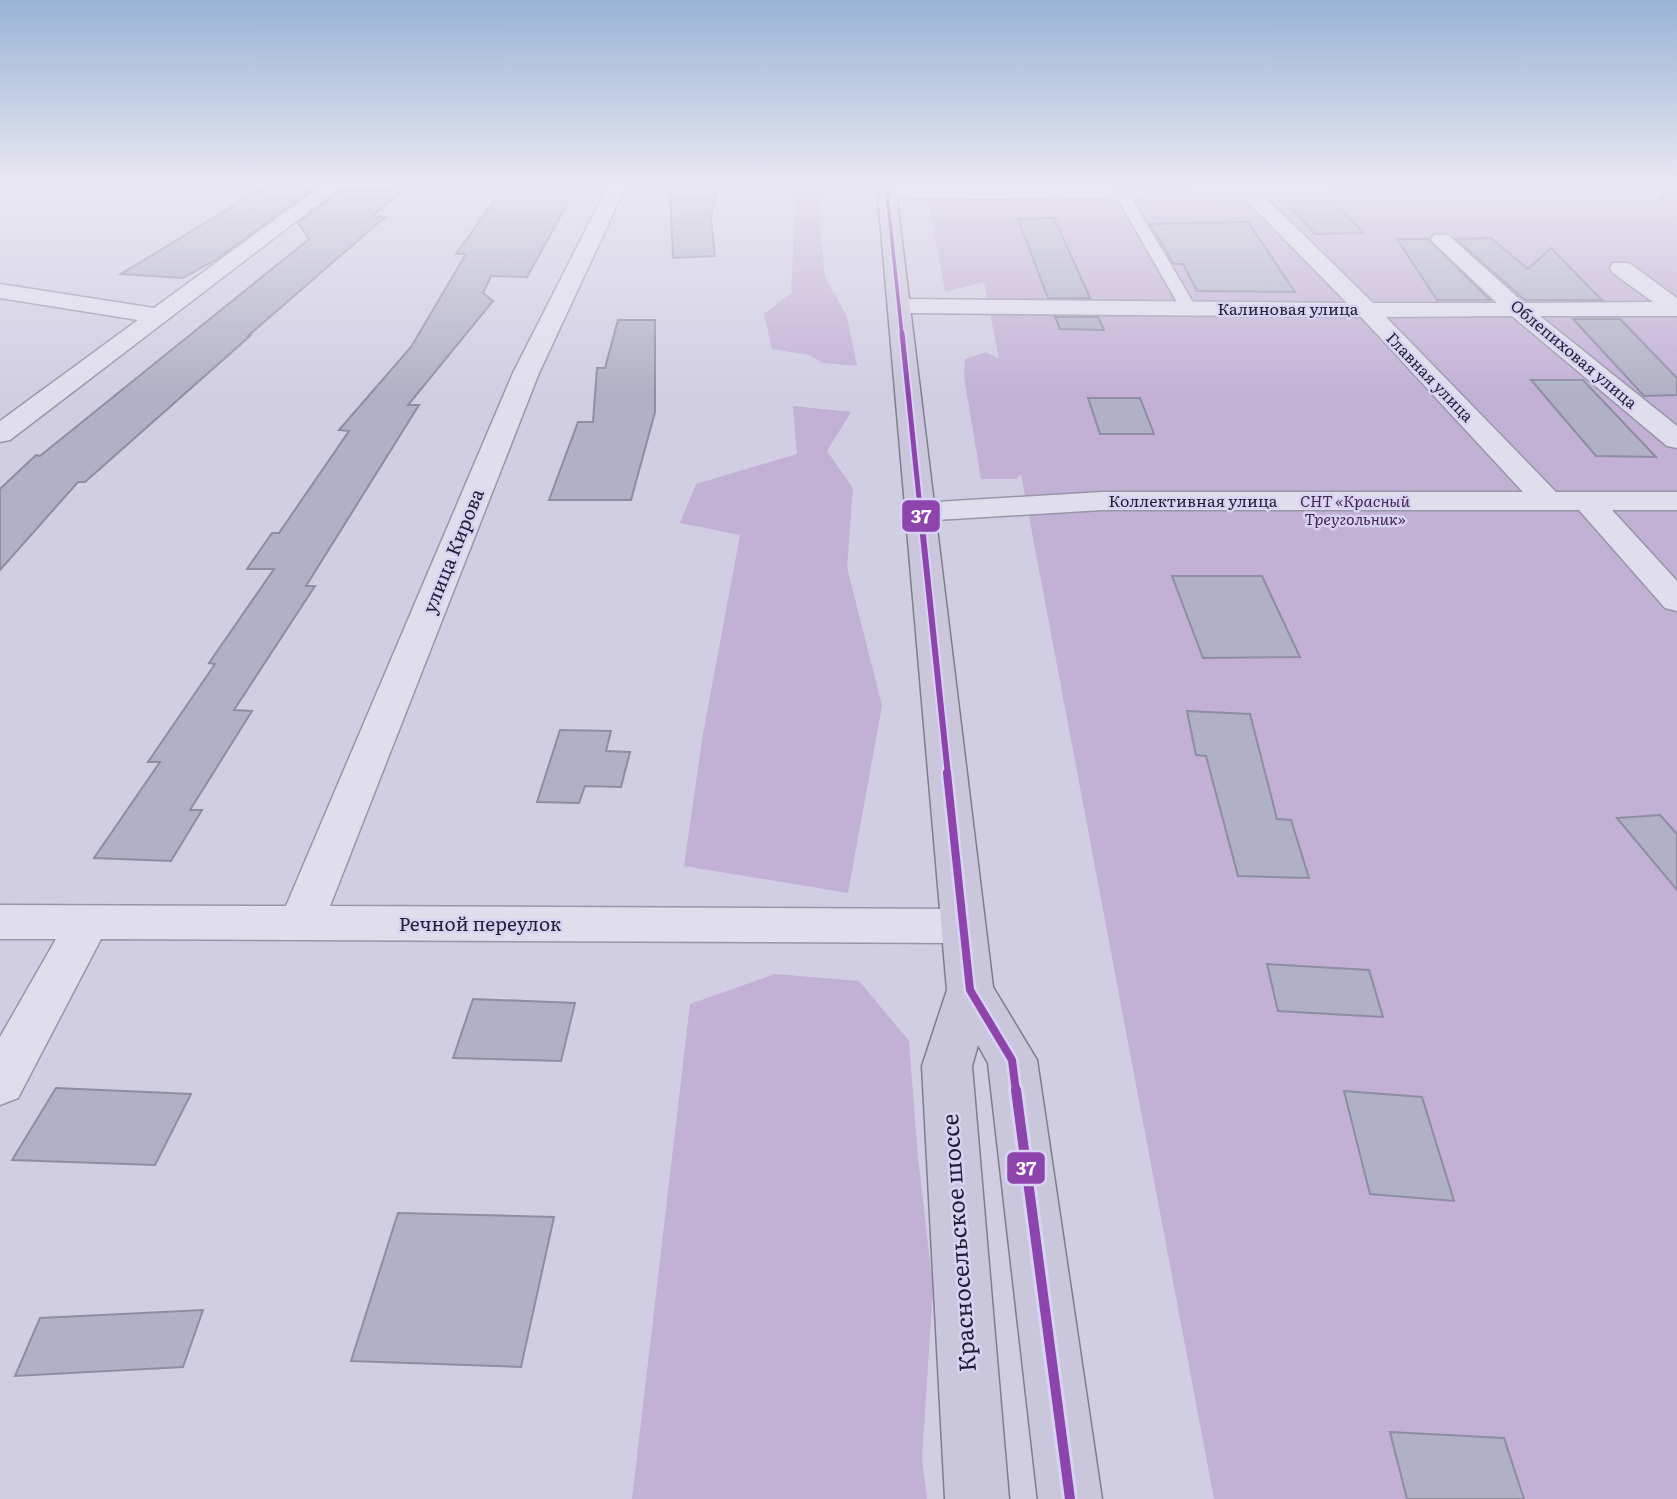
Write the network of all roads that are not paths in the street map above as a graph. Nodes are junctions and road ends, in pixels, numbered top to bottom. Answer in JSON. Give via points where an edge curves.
{"nodes":[{"id":1,"x":242,"y":254,"type":"edge"},
{"id":2,"x":584,"y":254,"type":"edge"},
{"id":3,"x":894,"y":254,"type":"edge"},
{"id":4,"x":1157,"y":254,"type":"edge"},
{"id":5,"x":1311,"y":254,"type":"edge"},
{"id":6,"x":1458,"y":254,"type":"edge"},
{"id":7,"x":1621,"y":268,"type":"dead end"},
{"id":8,"x":0,"y":292,"type":"edge"},
{"id":9,"x":899,"y":306,"type":"junction"},
{"id":10,"x":1517,"y":307,"type":"junction"},
{"id":11,"x":1189,"y":309,"type":"junction"},
{"id":12,"x":1677,"y":309,"type":"edge"},
{"id":13,"x":1367,"y":310,"type":"junction"},
{"id":14,"x":158,"y":316,"type":"junction"},
{"id":15,"x":0,"y":434,"type":"edge"},
{"id":16,"x":1677,"y":440,"type":"edge"},
{"id":17,"x":1548,"y":501,"type":"junction"},
{"id":18,"x":1587,"y":501,"type":"junction"},
{"id":19,"x":1677,"y":501,"type":"edge"},
{"id":20,"x":920,"y":512,"type":"junction"},
{"id":21,"x":1677,"y":601,"type":"edge"},
{"id":22,"x":0,"y":922,"type":"edge"},
{"id":23,"x":88,"y":922,"type":"junction"},
{"id":24,"x":301,"y":923,"type":"junction"},
{"id":25,"x":961,"y":926,"type":"junction"},
{"id":26,"x":970,"y":990,"type":"junction"},
{"id":27,"x":0,"y":1083,"type":"edge"},
{"id":28,"x":977,"y":1499,"type":"edge"},
{"id":29,"x":1070,"y":1499,"type":"edge"}],
"edges":[{"from":1,"to":14,"type":"street"},
{"from":2,"to":24,"type":"street","name":"улица Кирова","via":[[526,373]]},
{"from":3,"to":9,"type":"highway","name":"Красносельское шоссе"},
{"from":4,"to":11,"type":"lane"},
{"from":5,"to":13,"type":"street","name":"Главная улица"},
{"from":6,"to":10,"type":"street","name":"Облепиховая улица"},
{"from":7,"to":12,"type":"street"},
{"from":8,"to":14,"type":"street"},
{"from":9,"to":11,"type":"street","name":"Калиновая улица"},
{"from":9,"to":20,"type":"highway","name":"Красносельское шоссе"},
{"from":10,"to":12,"type":"street","name":"Калиновая улица"},
{"from":10,"to":13,"type":"street","name":"Калиновая улица"},
{"from":10,"to":16,"type":"street","name":"Облепиховая улица"},
{"from":11,"to":13,"type":"street","name":"Калиновая улица"},
{"from":13,"to":17,"type":"street","name":"Главная улица"},
{"from":14,"to":15,"type":"street"},
{"from":17,"to":18,"type":"street","name":"Коллективная улица"},
{"from":17,"to":20,"type":"street","name":"Коллективная улица","via":[[1102,501]]},
{"from":18,"to":19,"type":"street","name":"Коллективная улица"},
{"from":18,"to":21,"type":"street"},
{"from":20,"to":25,"type":"highway","name":"Красносельское шоссе"},
{"from":22,"to":23,"type":"street","name":"Речной переулок"},
{"from":23,"to":24,"type":"street","name":"Речной переулок"},
{"from":23,"to":27,"type":"street"},
{"from":24,"to":25,"type":"street","name":"Речной переулок"},
{"from":25,"to":26,"type":"highway","name":"Красносельское шоссе"},
{"from":26,"to":28,"type":"highway","name":"Красносельское шоссе","via":[[947,1066]]},
{"from":26,"to":29,"type":"highway","name":"Красносельское шоссе","via":[[1012,1060]]}]}
